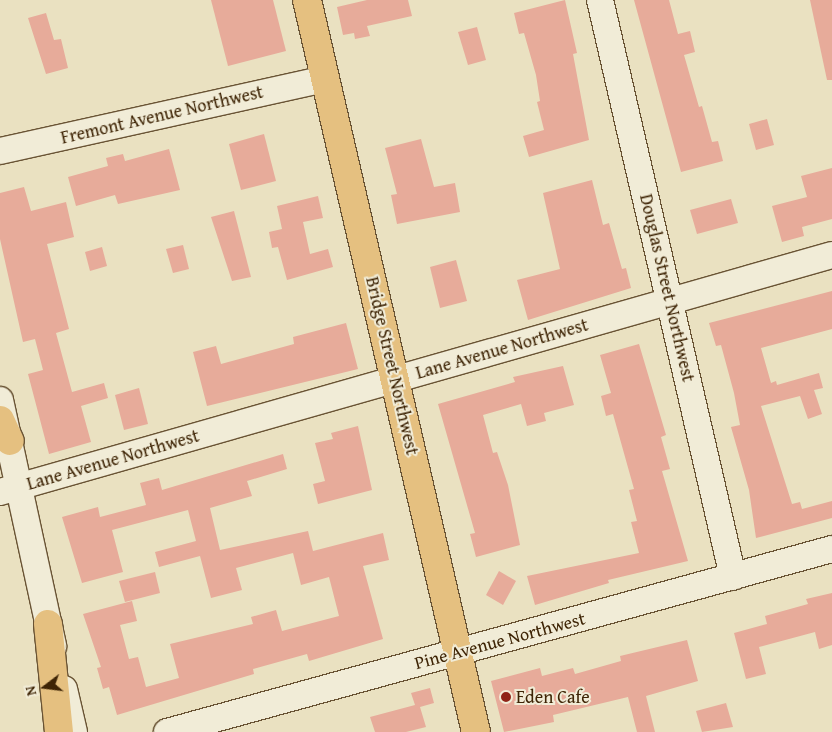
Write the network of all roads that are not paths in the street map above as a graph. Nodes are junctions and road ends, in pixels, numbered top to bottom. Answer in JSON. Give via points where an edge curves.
{"nodes":[{"id":1,"x":307,"y":0,"type":"edge"},
{"id":2,"x":600,"y":0,"type":"edge"},
{"id":3,"x":324,"y":79,"type":"junction"},
{"id":4,"x":0,"y":151,"type":"edge"},
{"id":5,"x":832,"y":255,"type":"edge"},
{"id":6,"x":670,"y":300,"type":"junction"},
{"id":7,"x":395,"y":380,"type":"junction"},
{"id":8,"x":0,"y":400,"type":"edge"},
{"id":9,"x":5,"y":430,"type":"edge"},
{"id":10,"x":10,"y":489,"type":"edge"},
{"id":11,"x":832,"y":549,"type":"edge"},
{"id":12,"x":733,"y":577,"type":"junction"},
{"id":13,"x":48,"y":624,"type":"junction"},
{"id":14,"x":458,"y":652,"type":"junction"},
{"id":15,"x":59,"y":732,"type":"edge"},
{"id":16,"x":74,"y":732,"type":"edge"},
{"id":17,"x":167,"y":732,"type":"edge"},
{"id":18,"x":476,"y":732,"type":"edge"}],
"edges":[{"from":1,"to":3,"type":"main road","name":"Bridge Street Northwest"},
{"from":2,"to":6,"type":"street","name":"Douglas Street Northwest"},
{"from":3,"to":4,"type":"street","name":"Fremont Avenue Northwest"},
{"from":3,"to":7,"type":"main road","name":"Bridge Street Northwest"},
{"from":5,"to":6,"type":"street","name":"Lane Avenue Northwest"},
{"from":6,"to":7,"type":"street","name":"Lane Avenue Northwest"},
{"from":6,"to":12,"type":"street","name":"Douglas Street Northwest"},
{"from":7,"to":10,"type":"street","name":"Lane Avenue Northwest"},
{"from":7,"to":14,"type":"main road","name":"Bridge Street Northwest"},
{"from":8,"to":9,"type":"street"},
{"from":9,"to":10,"type":"street"},
{"from":10,"to":13,"type":"street"},
{"from":11,"to":12,"type":"street","name":"Pine Avenue Northwest"},
{"from":12,"to":14,"type":"street","name":"Pine Avenue Northwest"},
{"from":13,"to":15,"type":"main road"},
{"from":13,"to":16,"type":"street"},
{"from":14,"to":17,"type":"street","name":"Pine Avenue Northwest"},
{"from":14,"to":18,"type":"main road","name":"Bridge Street Northwest"}]}
